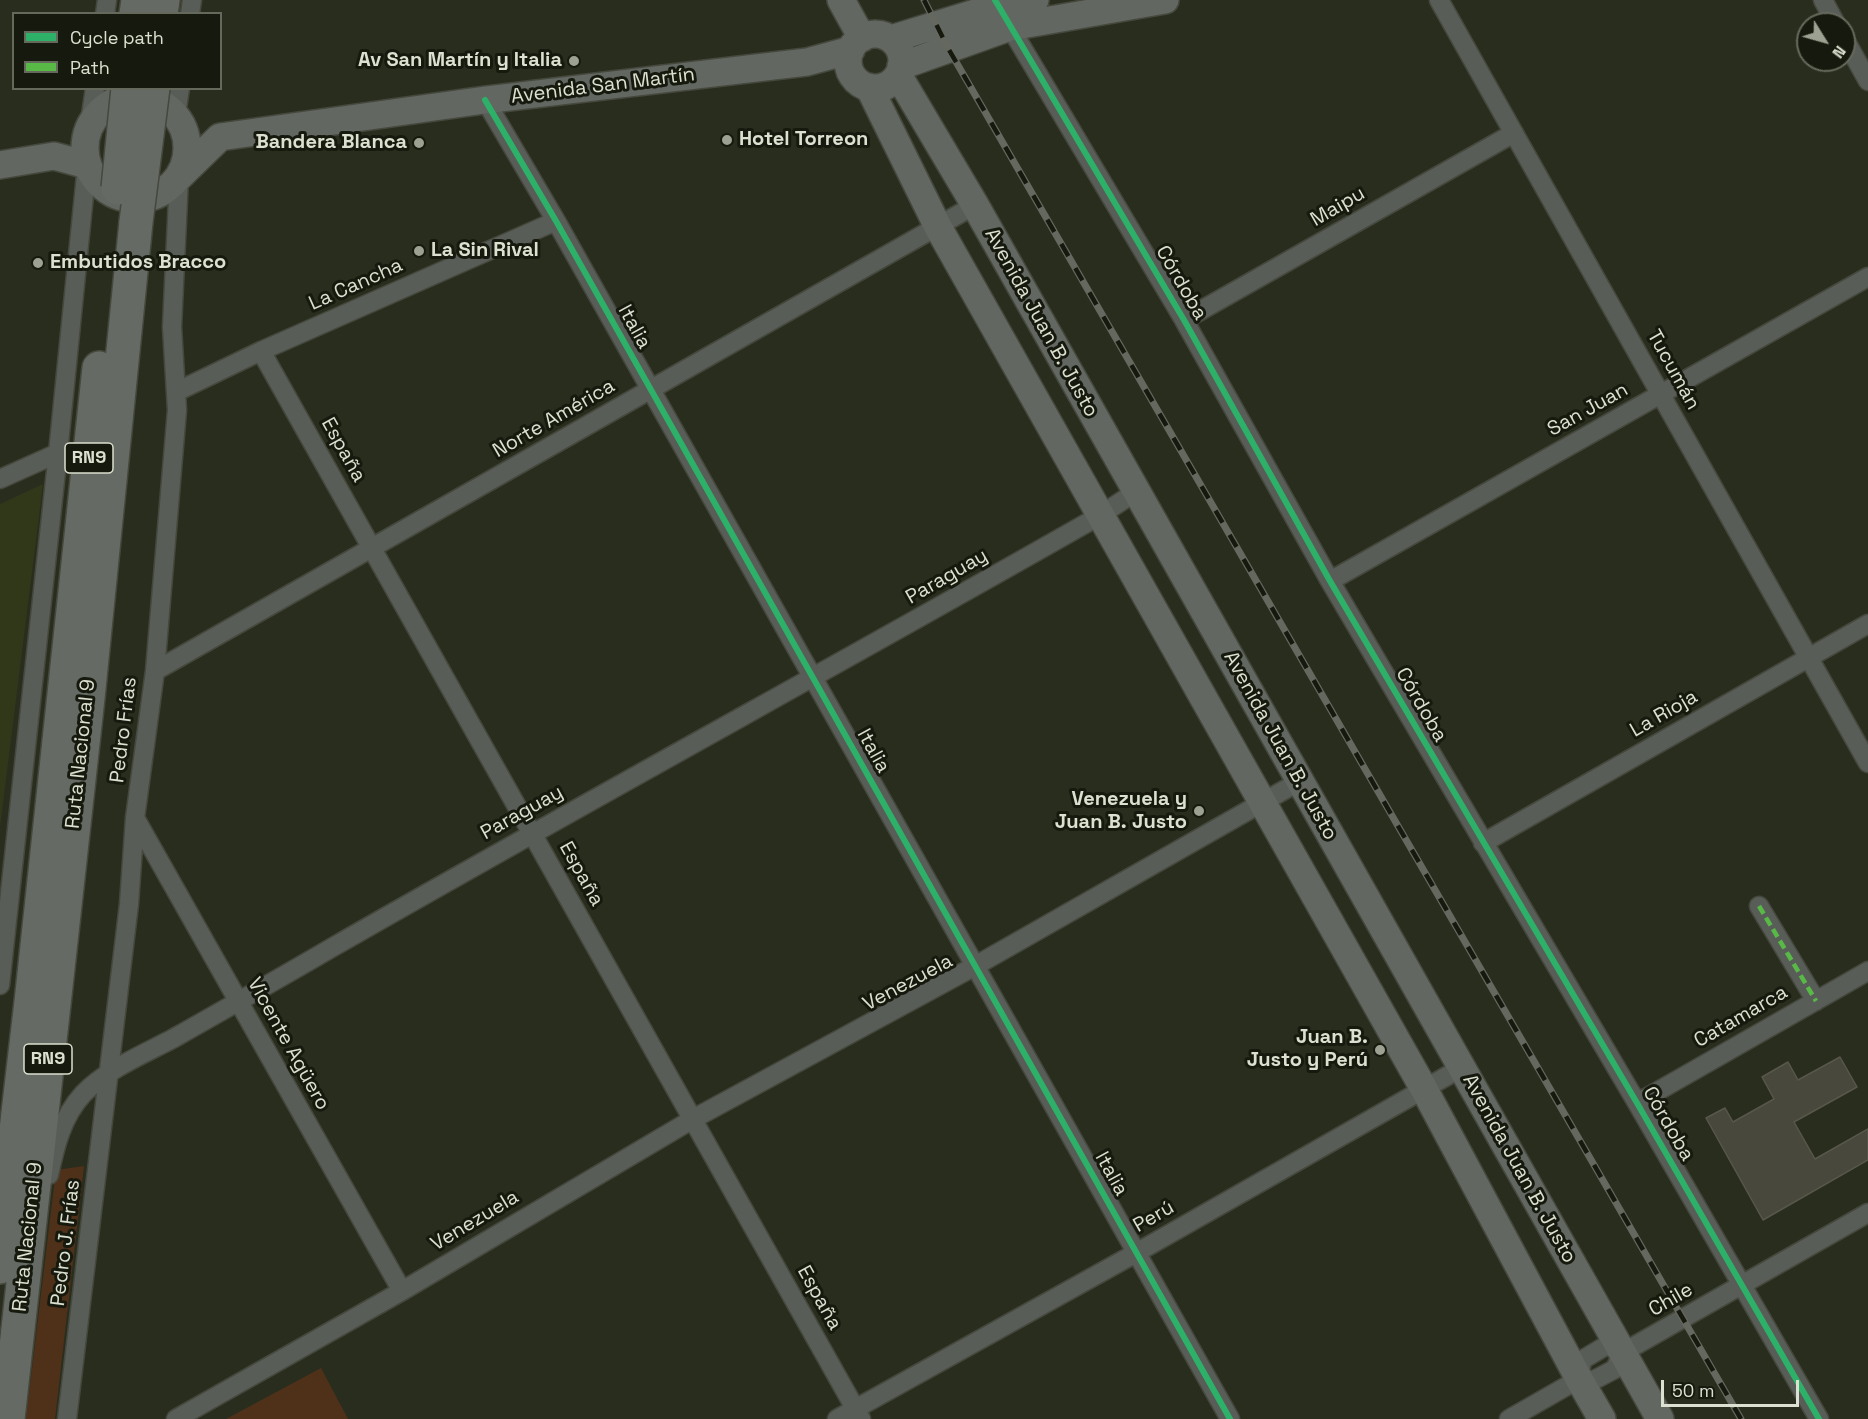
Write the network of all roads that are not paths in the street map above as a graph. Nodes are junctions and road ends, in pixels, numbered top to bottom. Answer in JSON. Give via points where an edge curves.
{"nodes":[{"id":1,"x":841,"y":0,"type":"edge"},
{"id":2,"x":858,"y":0,"type":"edge"},
{"id":3,"x":1035,"y":0,"type":"edge"},
{"id":4,"x":1165,"y":0,"type":"edge"},
{"id":5,"x":1439,"y":0,"type":"edge"},
{"id":6,"x":1001,"y":11,"type":"edge"},
{"id":7,"x":870,"y":40,"type":"junction"},
{"id":8,"x":1856,"y":60,"type":"edge"},
{"id":9,"x":807,"y":62,"type":"junction"},
{"id":10,"x":900,"y":70,"type":"junction"},
{"id":11,"x":1868,"y":81,"type":"edge"},
{"id":12,"x":863,"y":84,"type":"junction"},
{"id":13,"x":95,"y":90,"type":"edge"},
{"id":14,"x":128,"y":90,"type":"edge"},
{"id":15,"x":153,"y":90,"type":"edge"},
{"id":16,"x":180,"y":90,"type":"edge"},
{"id":17,"x":485,"y":100,"type":"junction"},
{"id":18,"x":176,"y":116,"type":"junction"},
{"id":19,"x":88,"y":128,"type":"junction"},
{"id":20,"x":1514,"y":133,"type":"junction"},
{"id":21,"x":220,"y":137,"type":"junction"},
{"id":22,"x":54,"y":156,"type":"junction"},
{"id":23,"x":0,"y":165,"type":"edge"},
{"id":24,"x":87,"y":165,"type":"junction"},
{"id":25,"x":179,"y":177,"type":"junction"},
{"id":26,"x":975,"y":205,"type":"junction"},
{"id":27,"x":126,"y":221,"type":"junction"},
{"id":28,"x":556,"y":221,"type":"junction"},
{"id":29,"x":938,"y":227,"type":"junction"},
{"id":30,"x":1868,"y":277,"type":"edge"},
{"id":31,"x":1184,"y":320,"type":"junction"},
{"id":32,"x":261,"y":351,"type":"junction"},
{"id":33,"x":651,"y":390,"type":"junction"},
{"id":34,"x":176,"y":392,"type":"junction"},
{"id":35,"x":1661,"y":395,"type":"junction"},
{"id":36,"x":58,"y":453,"type":"junction"},
{"id":37,"x":0,"y":479,"type":"edge"},
{"id":38,"x":1137,"y":491,"type":"junction"},
{"id":39,"x":1099,"y":516,"type":"junction"},
{"id":40,"x":372,"y":548,"type":"junction"},
{"id":41,"x":1330,"y":582,"type":"junction"},
{"id":42,"x":1868,"y":624,"type":"edge"},
{"id":43,"x":1809,"y":658,"type":"junction"},
{"id":44,"x":154,"y":671,"type":"junction"},
{"id":45,"x":813,"y":678,"type":"junction"},
{"id":46,"x":1868,"y":763,"type":"edge"},
{"id":47,"x":1300,"y":782,"type":"junction"},
{"id":48,"x":1263,"y":803,"type":"junction"},
{"id":49,"x":135,"y":818,"type":"junction"},
{"id":50,"x":533,"y":833,"type":"junction"},
{"id":51,"x":1483,"y":843,"type":"junction"},
{"id":52,"x":1759,"y":906,"type":"dead end"},
{"id":53,"x":975,"y":966,"type":"junction"},
{"id":54,"x":1868,"y":971,"type":"edge"},
{"id":55,"x":0,"y":985,"type":"edge"},
{"id":56,"x":1816,"y":1001,"type":"junction"},
{"id":57,"x":238,"y":1002,"type":"junction"},
{"id":58,"x":1461,"y":1068,"type":"junction"},
{"id":59,"x":109,"y":1073,"type":"junction"},
{"id":60,"x":1424,"y":1089,"type":"junction"},
{"id":61,"x":1637,"y":1102,"type":"junction"},
{"id":62,"x":693,"y":1119,"type":"junction"},
{"id":63,"x":1868,"y":1213,"type":"edge"},
{"id":64,"x":1136,"y":1253,"type":"junction"},
{"id":65,"x":13,"y":1261,"type":"edge"},
{"id":66,"x":1741,"y":1285,"type":"junction"},
{"id":67,"x":402,"y":1291,"type":"junction"},
{"id":68,"x":1622,"y":1353,"type":"junction"},
{"id":69,"x":1579,"y":1379,"type":"junction"},
{"id":70,"x":858,"y":1414,"type":"edge"},
{"id":71,"x":8,"y":1419,"type":"edge"},
{"id":72,"x":67,"y":1419,"type":"edge"},
{"id":73,"x":176,"y":1419,"type":"edge"},
{"id":74,"x":837,"y":1419,"type":"edge"},
{"id":75,"x":1230,"y":1419,"type":"edge"},
{"id":76,"x":1509,"y":1419,"type":"edge"},
{"id":77,"x":1602,"y":1419,"type":"edge"},
{"id":78,"x":1659,"y":1419,"type":"edge"},
{"id":79,"x":1819,"y":1419,"type":"edge"}],
"edges":[{"from":1,"to":7,"type":"main road"},
{"from":2,"to":7,"type":"main road"},
{"from":3,"to":6,"type":"main road"},
{"from":4,"to":6,"type":"main road"},
{"from":5,"to":20,"type":"street","name":"Tucumán"},
{"from":6,"to":7,"type":"main road","name":"Avenida San Martín"},
{"from":6,"to":10,"type":"main road"},
{"from":6,"to":31,"type":"street","name":"Córdoba"},
{"from":7,"to":9,"type":"main road","name":"Avenida San Martín"},
{"from":7,"to":10,"type":"main road","via":[[900,51]]},
{"from":7,"to":12,"type":"main road","via":[[849,66]]},
{"from":8,"to":11,"type":"street"},
{"from":9,"to":12,"type":"main road","name":"Avenida San Martín"},
{"from":9,"to":17,"type":"main road","name":"Avenida San Martín"},
{"from":10,"to":12,"type":"main road","via":[[885,86]]},
{"from":10,"to":26,"type":"main road","name":"Avenida Juan B. Justo"},
{"from":12,"to":29,"type":"main road"},
{"from":13,"to":19,"type":"street"},
{"from":14,"to":27,"type":"highway","name":"Ruta Nacional 9","number":"RN9","bridge":true},
{"from":15,"to":27,"type":"highway","name":"Ruta Nacional 9","number":"RN9","bridge":true},
{"from":16,"to":18,"type":"street"},
{"from":17,"to":21,"type":"main road","name":"Avenida San Martín"},
{"from":17,"to":28,"type":"street","name":"Italia"},
{"from":18,"to":19,"type":"main road","via":[[158,101],[135,96],[112,102]]},
{"from":18,"to":21,"type":"main road"},
{"from":18,"to":25,"type":"main road","via":[[188,146]]},
{"from":19,"to":22,"type":"main road"},
{"from":19,"to":24,"type":"main road","via":[[84,147]]},
{"from":20,"to":31,"type":"street","name":"Maipu"},
{"from":20,"to":35,"type":"street","name":"Tucumán"},
{"from":21,"to":25,"type":"main road"},
{"from":22,"to":23,"type":"main road"},
{"from":22,"to":24,"type":"main road"},
{"from":24,"to":25,"type":"main road","via":[[101,186],[123,198],[142,199],[160,194]]},
{"from":24,"to":36,"type":"street"},
{"from":25,"to":34,"type":"street","name":"Pedro Frías","via":[[172,327]]},
{"from":26,"to":29,"type":"street","name":"Norte América"},
{"from":26,"to":38,"type":"main road","name":"Avenida Juan B. Justo"},
{"from":27,"to":65,"type":"highway","name":"Ruta Nacional 9","number":"RN9","via":[[31,1002]]},
{"from":28,"to":32,"type":"street","name":"La Cancha"},
{"from":28,"to":33,"type":"street","name":"Italia"},
{"from":29,"to":33,"type":"street","name":"Norte América"},
{"from":29,"to":39,"type":"main road"},
{"from":30,"to":35,"type":"street","name":"San Juan"},
{"from":31,"to":41,"type":"street","name":"Córdoba"},
{"from":32,"to":34,"type":"street","name":"La Cancha"},
{"from":32,"to":40,"type":"street","name":"España"},
{"from":33,"to":40,"type":"street","name":"Norte América"},
{"from":33,"to":45,"type":"street","name":"Italia"},
{"from":34,"to":44,"type":"street","name":"Pedro Frías"},
{"from":35,"to":41,"type":"street","name":"San Juan"},
{"from":35,"to":43,"type":"street","name":"Tucumán"},
{"from":36,"to":37,"type":"street"},
{"from":36,"to":55,"type":"street"},
{"from":38,"to":39,"type":"street","name":"Paraguay"},
{"from":38,"to":47,"type":"main road","name":"Avenida Juan B. Justo"},
{"from":39,"to":45,"type":"street","name":"Paraguay"},
{"from":39,"to":48,"type":"main road"},
{"from":40,"to":44,"type":"street","name":"Norte América"},
{"from":40,"to":50,"type":"street","name":"España"},
{"from":41,"to":51,"type":"street","name":"Córdoba"},
{"from":42,"to":43,"type":"street","name":"La Rioja"},
{"from":43,"to":46,"type":"street","name":"Tucumán"},
{"from":43,"to":51,"type":"street","name":"La Rioja"},
{"from":44,"to":49,"type":"street","name":"Pedro Frías"},
{"from":45,"to":50,"type":"street","name":"Paraguay"},
{"from":45,"to":53,"type":"street","name":"Italia"},
{"from":47,"to":48,"type":"street","name":"Venezuela"},
{"from":47,"to":58,"type":"main road","name":"Avenida Juan B. Justo"},
{"from":48,"to":53,"type":"street","name":"Venezuela"},
{"from":48,"to":60,"type":"main road"},
{"from":49,"to":57,"type":"street","name":"Vicente Agüero"},
{"from":49,"to":59,"type":"street","name":"Pedro Frías"},
{"from":50,"to":57,"type":"street","name":"Paraguay"},
{"from":50,"to":62,"type":"street","name":"España"},
{"from":51,"to":61,"type":"street","name":"Córdoba"},
{"from":52,"to":56,"type":"street"},
{"from":53,"to":62,"type":"street","name":"Venezuela"},
{"from":53,"to":64,"type":"street","name":"Italia"},
{"from":54,"to":56,"type":"street","name":"Catamarca"},
{"from":56,"to":61,"type":"street","name":"Catamarca"},
{"from":57,"to":59,"type":"street","name":"Paraguay"},
{"from":57,"to":67,"type":"street","name":"Vicente Agüero"},
{"from":58,"to":60,"type":"street","name":"Perú"},
{"from":58,"to":68,"type":"main road","name":"Avenida Juan B. Justo"},
{"from":59,"to":65,"type":"street","name":"Paraguay","via":[[83,1094],[70,1111],[58,1135],[42,1206]]},
{"from":59,"to":72,"type":"street","name":"Pedro J. Frías"},
{"from":60,"to":64,"type":"street","name":"Perú"},
{"from":60,"to":69,"type":"main road"},
{"from":61,"to":66,"type":"street","name":"Córdoba"},
{"from":62,"to":67,"type":"street","name":"Venezuela"},
{"from":62,"to":70,"type":"street","name":"España"},
{"from":63,"to":66,"type":"street","name":"Chile"},
{"from":64,"to":70,"type":"street","name":"Perú"},
{"from":64,"to":75,"type":"street","name":"Italia"},
{"from":65,"to":71,"type":"highway","name":"Ruta Nacional 9","number":"RN9"},
{"from":66,"to":68,"type":"street","name":"Chile"},
{"from":66,"to":79,"type":"street","name":"Córdoba"},
{"from":67,"to":73,"type":"street","name":"Venezuela"},
{"from":68,"to":69,"type":"street","name":"Chile","via":[[1615,1369],[1594,1380]]},
{"from":68,"to":78,"type":"main road","name":"Avenida Juan B. Justo"},
{"from":69,"to":76,"type":"street","name":"Chile"},
{"from":69,"to":77,"type":"main road"},
{"from":70,"to":74,"type":"street","name":"Perú"}]}
